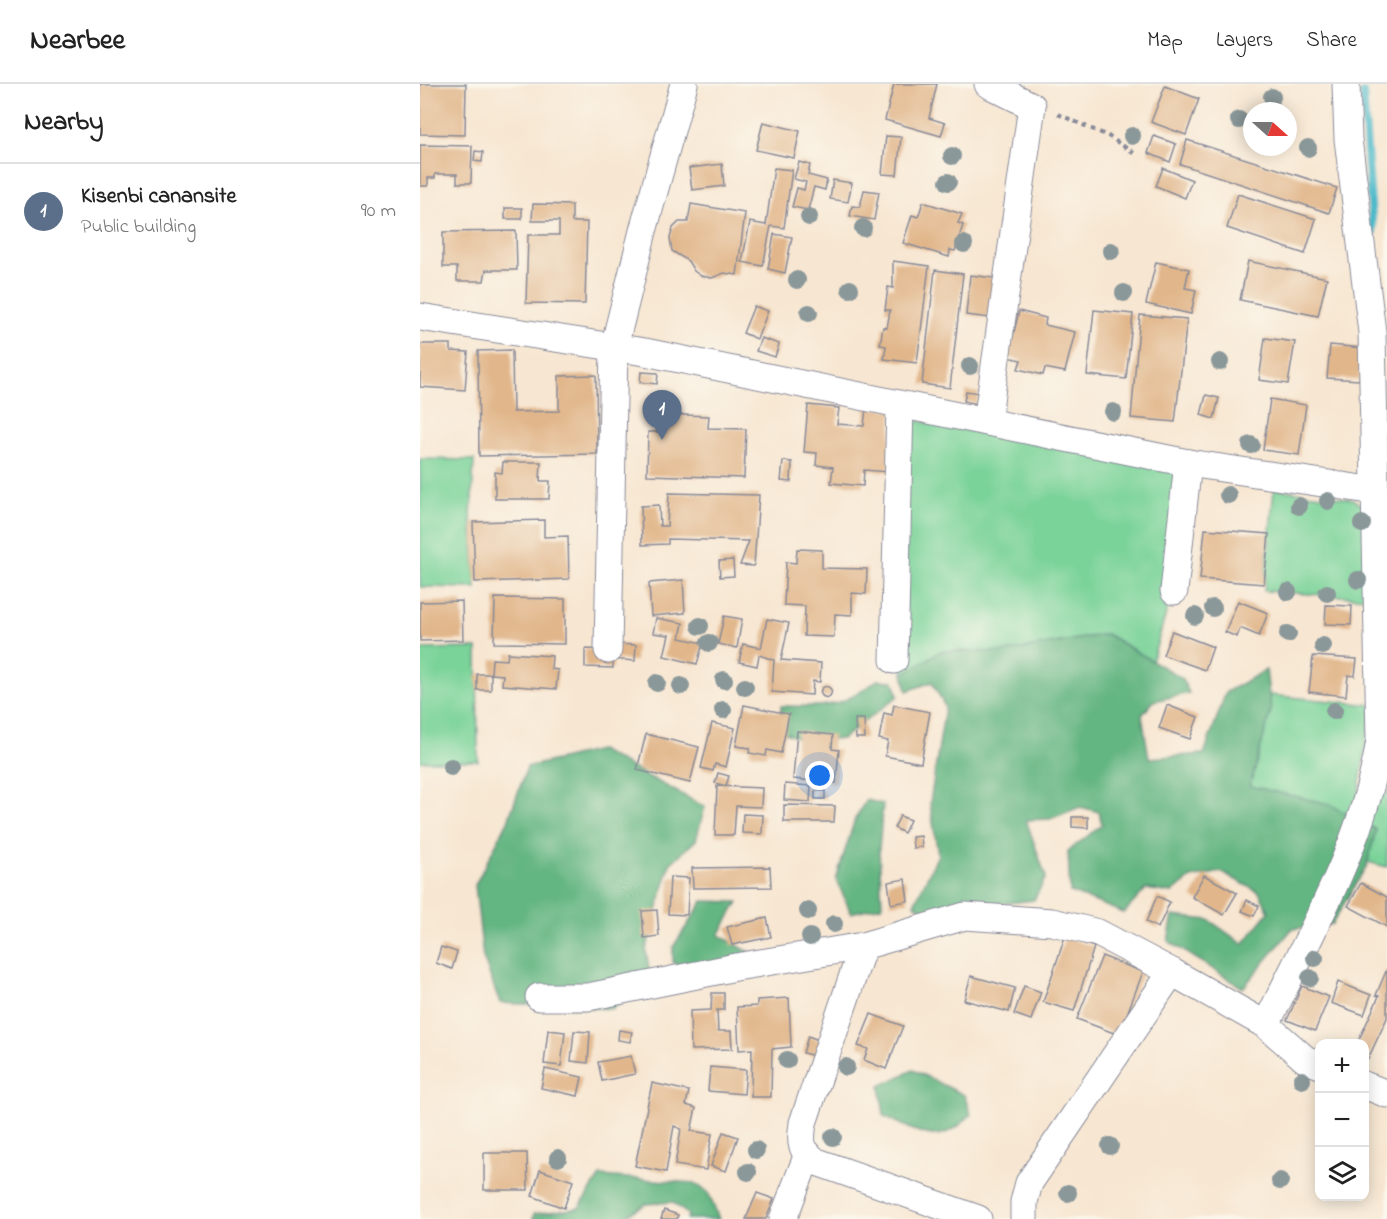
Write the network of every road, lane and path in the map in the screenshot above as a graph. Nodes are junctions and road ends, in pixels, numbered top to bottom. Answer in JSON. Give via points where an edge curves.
{"nodes":[{"id":1,"x":684,"y":84,"type":"edge"},
{"id":2,"x":988,"y":84,"type":"edge"},
{"id":3,"x":1346,"y":84,"type":"edge"},
{"id":4,"x":1032,"y":106,"type":"junction"},
{"id":5,"x":1137,"y":155,"type":"dead end"},
{"id":6,"x":420,"y":317,"type":"edge"},
{"id":7,"x":614,"y":347,"type":"junction"},
{"id":8,"x":900,"y":405,"type":"junction"},
{"id":9,"x":987,"y":422,"type":"junction"},
{"id":10,"x":1188,"y":464,"type":"junction"},
{"id":11,"x":1376,"y":491,"type":"junction"},
{"id":12,"x":1174,"y":591,"type":"dead end"},
{"id":13,"x":608,"y":650,"type":"dead end"},
{"id":14,"x":894,"y":660,"type":"dead end"},
{"id":15,"x":863,"y":945,"type":"junction"},
{"id":16,"x":1172,"y":972,"type":"junction"},
{"id":17,"x":539,"y":997,"type":"dead end"},
{"id":18,"x":1266,"y":1025,"type":"junction"},
{"id":19,"x":1315,"y":1063,"type":"edge"},
{"id":20,"x":1369,"y":1087,"type":"edge"},
{"id":21,"x":1387,"y":1094,"type":"edge"},
{"id":22,"x":808,"y":1154,"type":"junction"},
{"id":23,"x":783,"y":1219,"type":"edge"},
{"id":24,"x":978,"y":1219,"type":"edge"},
{"id":25,"x":1024,"y":1219,"type":"edge"}],
"edges":[{"from":1,"to":7,"type":"street"},
{"from":2,"to":4,"type":"street"},
{"from":3,"to":11,"type":"street","via":[[1348,139],[1372,332]]},
{"from":4,"to":5,"type":"path","via":[[1071,118]]},
{"from":4,"to":9,"type":"street"},
{"from":6,"to":7,"type":"street"},
{"from":7,"to":8,"type":"street"},
{"from":7,"to":13,"type":"street"},
{"from":8,"to":9,"type":"street"},
{"from":8,"to":14,"type":"street"},
{"from":9,"to":10,"type":"street"},
{"from":10,"to":11,"type":"street"},
{"from":10,"to":12,"type":"street"},
{"from":11,"to":18,"type":"street","via":[[1380,740],[1374,780],[1357,833]]},
{"from":15,"to":16,"type":"street","via":[[965,916],[1052,922],[1098,933]]},
{"from":15,"to":17,"type":"street","via":[[588,997]]},
{"from":15,"to":22,"type":"street","via":[[802,1123],[800,1143]]},
{"from":16,"to":18,"type":"street"},
{"from":16,"to":25,"type":"street","via":[[1029,1183]]},
{"from":18,"to":19,"type":"street"},
{"from":20,"to":21,"type":"street"},
{"from":22,"to":23,"type":"street"},
{"from":22,"to":24,"type":"street","via":[[825,1165]]}]}
